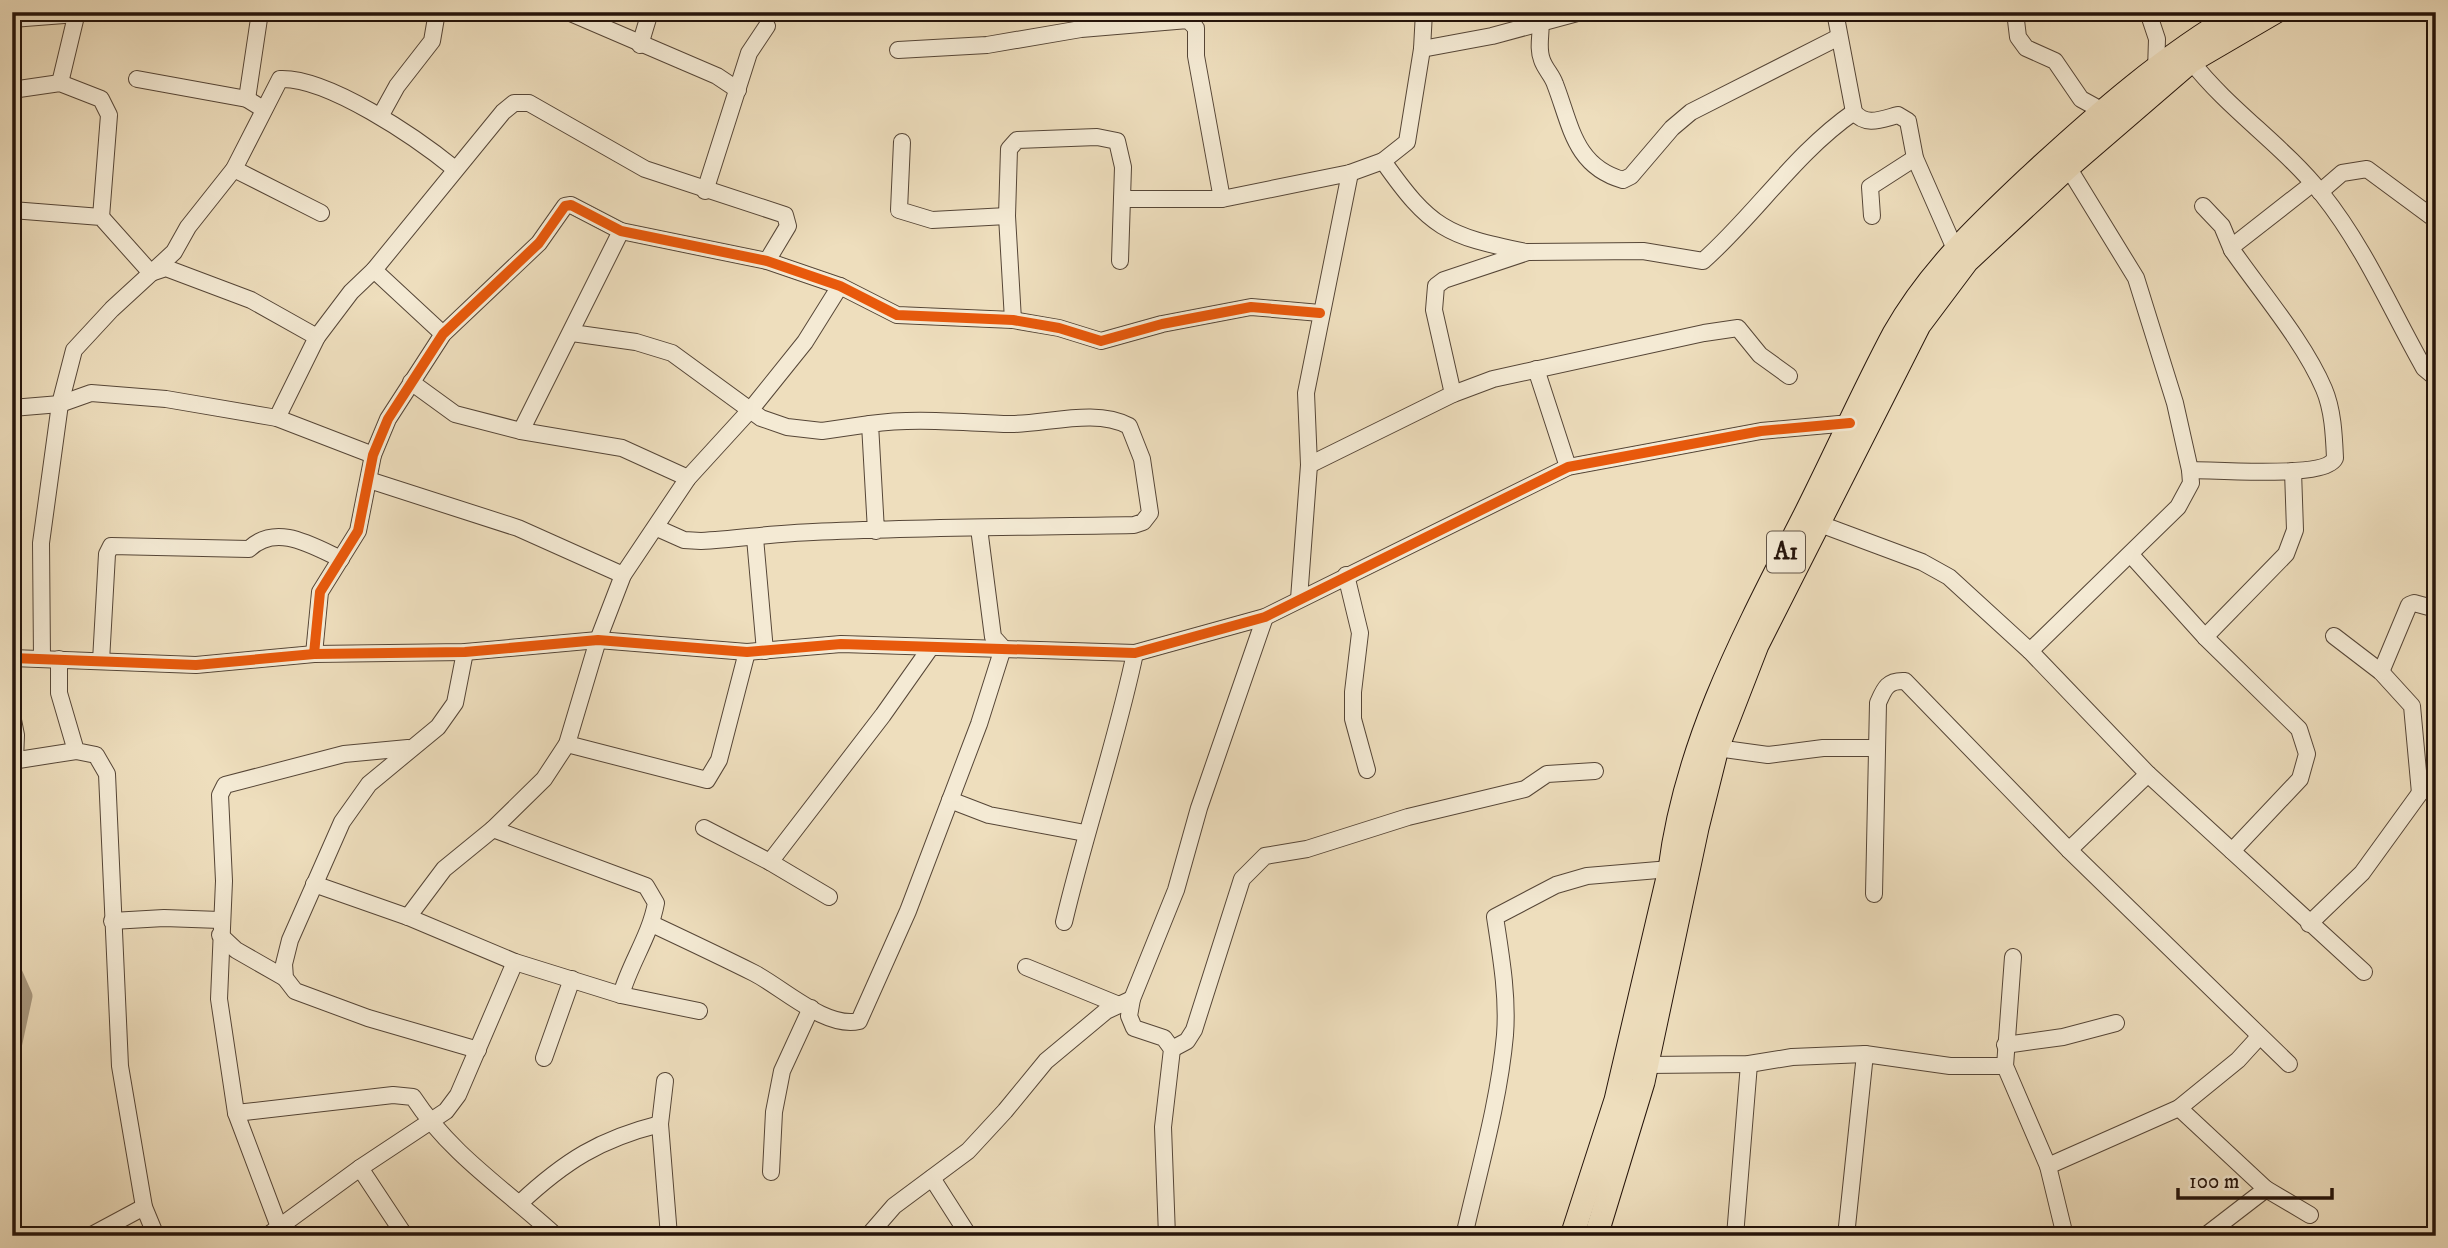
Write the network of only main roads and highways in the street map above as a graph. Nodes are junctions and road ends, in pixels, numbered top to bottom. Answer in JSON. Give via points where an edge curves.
{"nodes":[{"id":1,"x":2241,"y":12,"type":"edge"},
{"id":2,"x":2275,"y":12,"type":"edge"},
{"id":3,"x":2063,"y":159,"type":"junction"},
{"id":4,"x":1572,"y":1236,"type":"edge"},
{"id":5,"x":1596,"y":1236,"type":"edge"}],
"edges":[{"from":1,"to":3,"type":"highway","number":"A1","via":[[2096,114]]},
{"from":2,"to":3,"type":"highway","number":"A1","via":[[2191,61]]},
{"from":3,"to":4,"type":"highway","number":"A1","via":[[1955,249],[1919,293],[1716,698],[1691,767],[1674,835],[1616,1100]]},
{"from":3,"to":5,"type":"highway","number":"A1","via":[[1940,295],[1892,376],[1758,645],[1717,748],[1647,1065]]}]}
